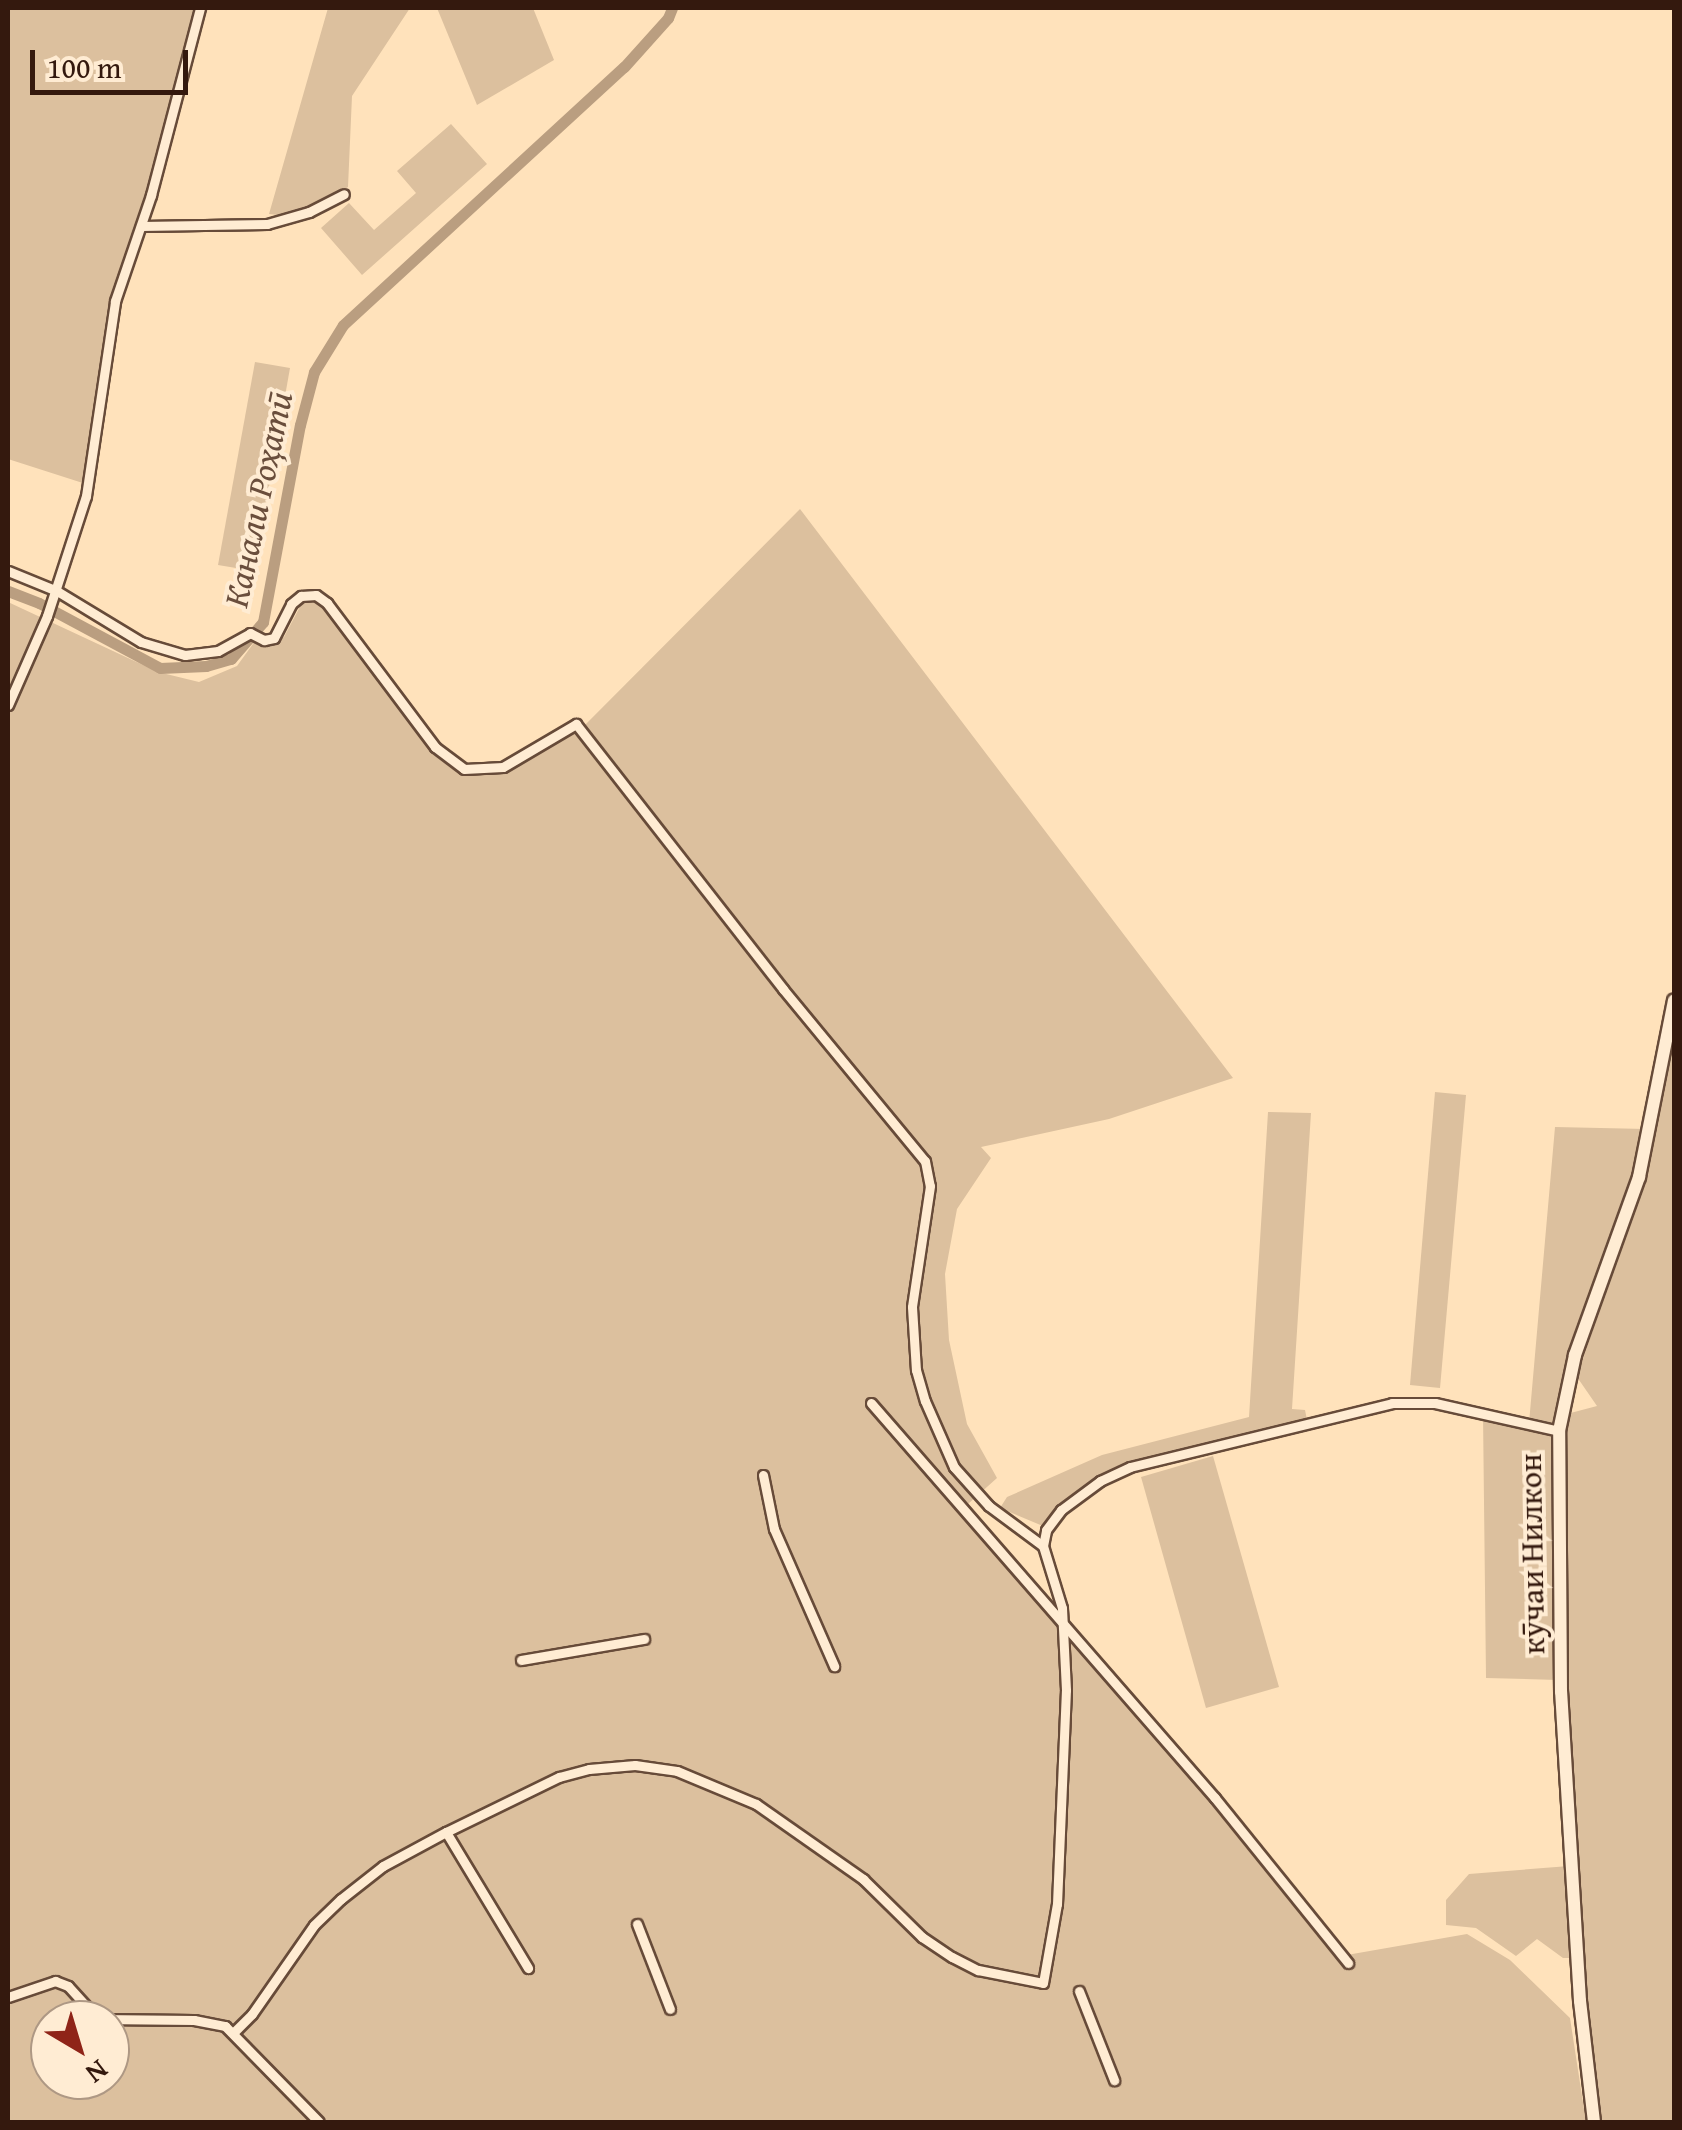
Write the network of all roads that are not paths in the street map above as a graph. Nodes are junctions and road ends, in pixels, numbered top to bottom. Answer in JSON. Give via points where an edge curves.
{"nodes":[{"id":1,"x":200,"y":8,"type":"edge"},
{"id":2,"x":344,"y":194,"type":"dead end"},
{"id":3,"x":140,"y":226,"type":"junction"},
{"id":4,"x":8,"y":571,"type":"edge"},
{"id":5,"x":56,"y":594,"type":"junction"},
{"id":6,"x":8,"y":705,"type":"edge"},
{"id":7,"x":1674,"y":1000,"type":"edge"},
{"id":8,"x":872,"y":1402,"type":"dead end"},
{"id":9,"x":1558,"y":1431,"type":"junction"},
{"id":10,"x":763,"y":1475,"type":"dead end"},
{"id":11,"x":1043,"y":1546,"type":"junction"},
{"id":12,"x":1064,"y":1625,"type":"junction"},
{"id":13,"x":644,"y":1639,"type":"dead end"},
{"id":14,"x":521,"y":1660,"type":"dead end"},
{"id":15,"x":834,"y":1666,"type":"dead end"},
{"id":16,"x":446,"y":1832,"type":"junction"},
{"id":17,"x":637,"y":1924,"type":"dead end"},
{"id":18,"x":1348,"y":1963,"type":"dead end"},
{"id":19,"x":528,"y":1968,"type":"dead end"},
{"id":20,"x":1079,"y":1991,"type":"dead end"},
{"id":21,"x":8,"y":1997,"type":"edge"},
{"id":22,"x":670,"y":2009,"type":"dead end"},
{"id":23,"x":234,"y":2032,"type":"junction"},
{"id":24,"x":1114,"y":2080,"type":"dead end"},
{"id":25,"x":319,"y":2122,"type":"edge"},
{"id":26,"x":1594,"y":2122,"type":"edge"}],
"edges":[{"from":1,"to":3,"type":"street"},
{"from":2,"to":3,"type":"street","via":[[267,224]]},
{"from":3,"to":5,"type":"street","via":[[115,302],[90,480]]},
{"from":4,"to":5,"type":"street"},
{"from":5,"to":6,"type":"street"},
{"from":5,"to":11,"type":"street","via":[[168,653],[218,651],[253,634],[264,640],[279,632],[296,599],[321,598],[435,747],[464,769],[503,766],[576,724],[925,1161],[930,1186],[912,1307],[916,1370],[954,1466],[989,1506]]},
{"from":7,"to":9,"type":"street","name":"кӯчаи Нилкон","via":[[1639,1177],[1575,1355]]},
{"from":8,"to":12,"type":"street"},
{"from":9,"to":11,"type":"street","via":[[1428,1402],[1360,1408],[1115,1473],[1062,1510]]},
{"from":9,"to":26,"type":"street","name":"кӯчаи Нилкон","via":[[1561,1692]]},
{"from":10,"to":15,"type":"street","via":[[774,1529]]},
{"from":11,"to":12,"type":"street"},
{"from":12,"to":16,"type":"street","via":[[1057,1904],[1043,1983],[978,1970],[952,1957],[863,1879],[756,1804],[677,1771],[635,1765],[588,1769]]},
{"from":12,"to":18,"type":"street"},
{"from":13,"to":14,"type":"street"},
{"from":16,"to":19,"type":"street"},
{"from":16,"to":23,"type":"street","via":[[383,1866],[341,1899]]},
{"from":17,"to":22,"type":"street"},
{"from":20,"to":24,"type":"street"},
{"from":21,"to":23,"type":"street","via":[[55,1981],[98,2019],[194,2020]]},
{"from":23,"to":25,"type":"street"}]}
